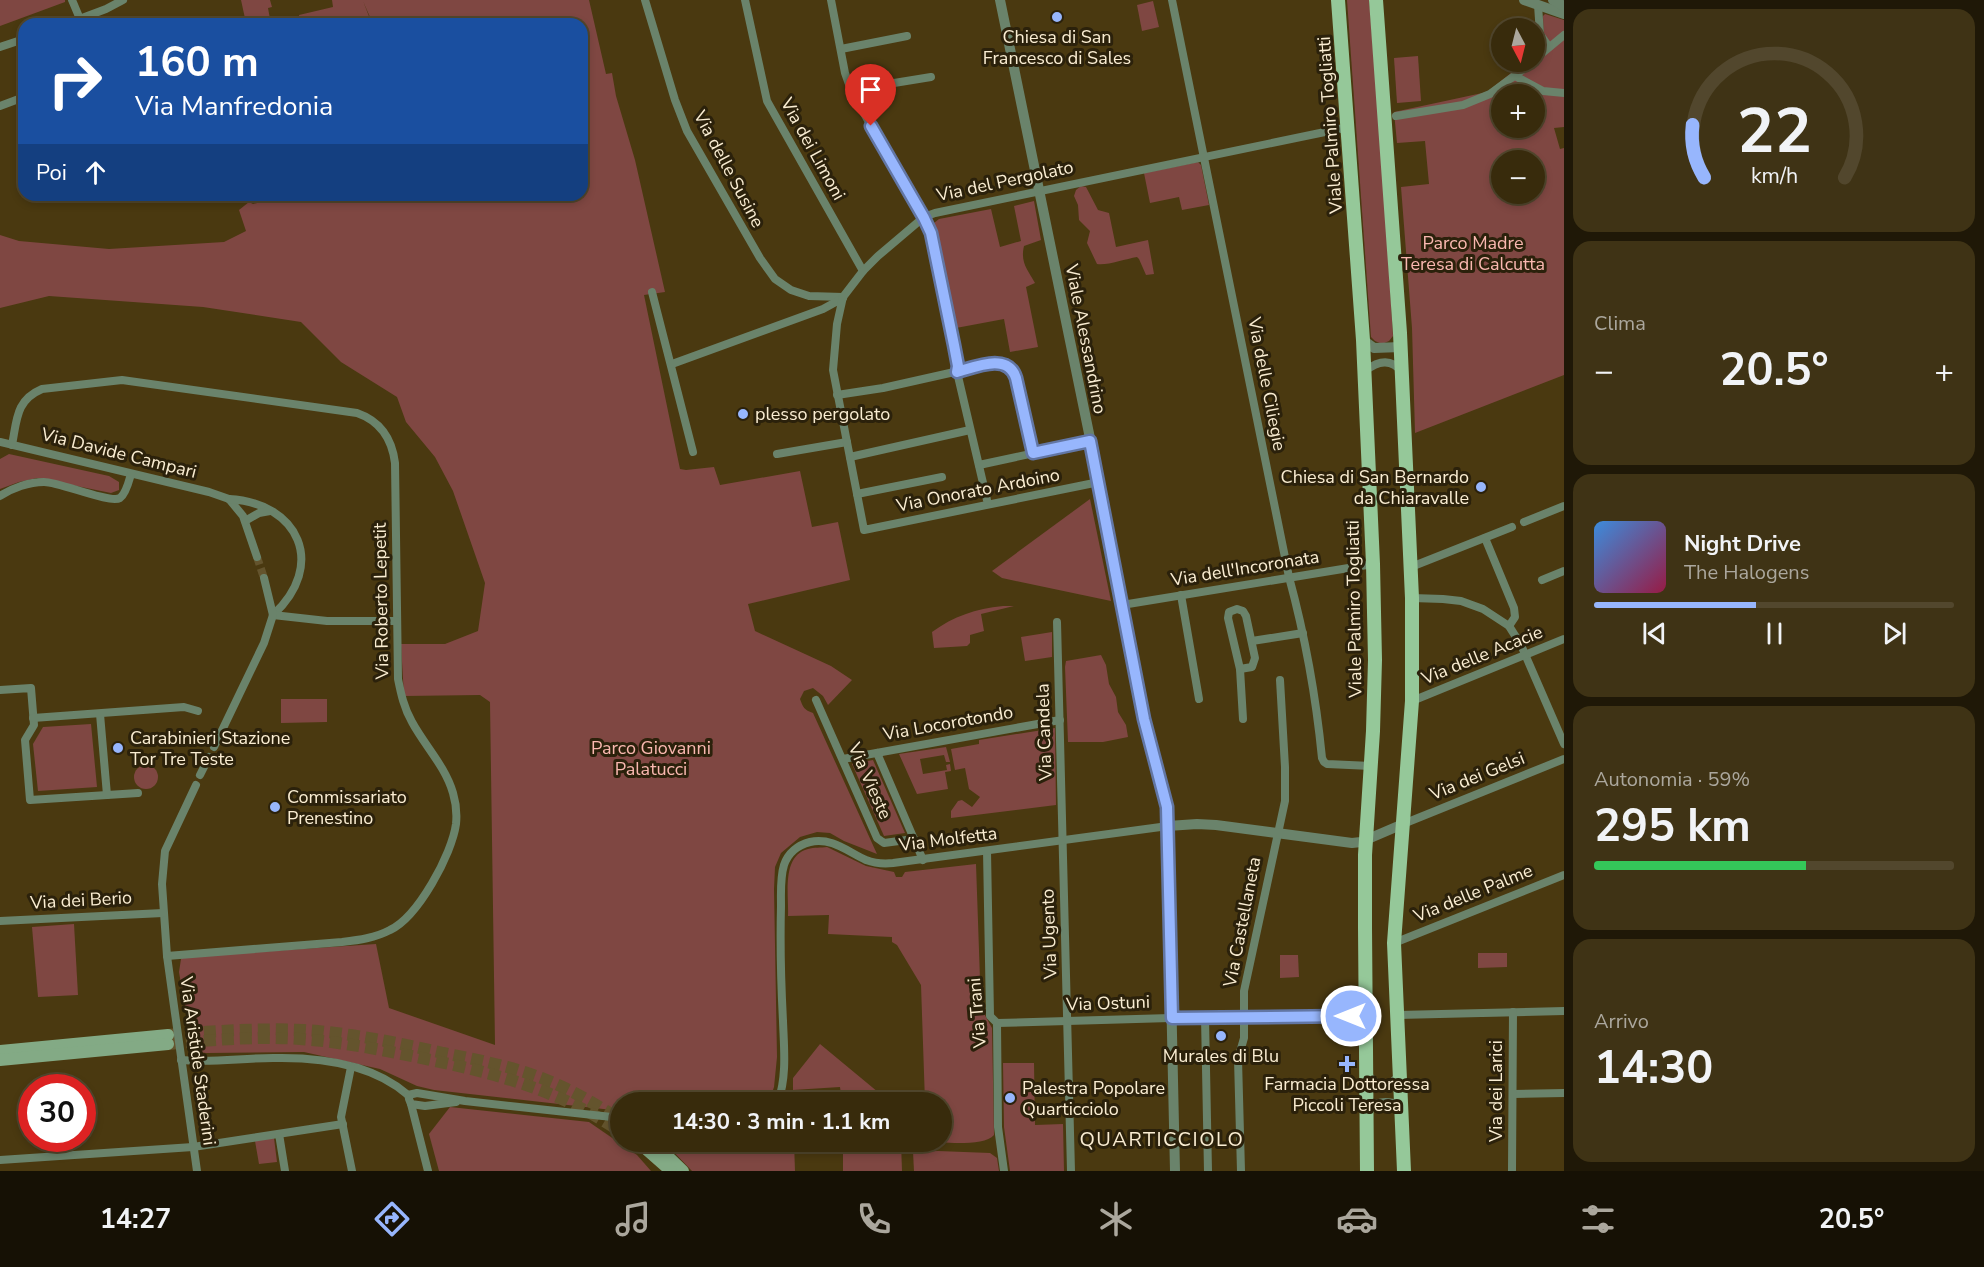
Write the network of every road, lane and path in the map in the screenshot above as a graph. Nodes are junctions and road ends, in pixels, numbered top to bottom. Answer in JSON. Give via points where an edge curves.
{"nodes":[{"id":1,"x":72,"y":0,"type":"edge"},
{"id":2,"x":123,"y":0,"type":"edge"},
{"id":3,"x":645,"y":0,"type":"edge"},
{"id":4,"x":745,"y":0,"type":"edge"},
{"id":5,"x":831,"y":0,"type":"edge"},
{"id":6,"x":1000,"y":0,"type":"edge"},
{"id":7,"x":1172,"y":0,"type":"edge"},
{"id":8,"x":1338,"y":0,"type":"edge"},
{"id":9,"x":1376,"y":0,"type":"edge"},
{"id":10,"x":1524,"y":0,"type":"edge"},
{"id":11,"x":1553,"y":0,"type":"edge"},
{"id":12,"x":1538,"y":5,"type":"junction"},
{"id":13,"x":1564,"y":6,"type":"edge"},
{"id":14,"x":1564,"y":14,"type":"edge"},
{"id":15,"x":80,"y":18,"type":"edge"},
{"id":16,"x":82,"y":18,"type":"edge"},
{"id":17,"x":1564,"y":35,"type":"edge"},
{"id":18,"x":907,"y":36,"type":"dead end"},
{"id":19,"x":18,"y":41,"type":"edge"},
{"id":20,"x":0,"y":47,"type":"edge"},
{"id":21,"x":1549,"y":47,"type":"junction"},
{"id":22,"x":841,"y":49,"type":"junction"},
{"id":23,"x":1545,"y":51,"type":"edge"},
{"id":24,"x":1520,"y":72,"type":"edge"},
{"id":25,"x":1515,"y":76,"type":"junction"},
{"id":26,"x":931,"y":77,"type":"dead end"},
{"id":27,"x":851,"y":90,"type":"junction"},
{"id":28,"x":1564,"y":93,"type":"edge"},
{"id":29,"x":18,"y":99,"type":"edge"},
{"id":30,"x":0,"y":106,"type":"edge"},
{"id":31,"x":1396,"y":116,"type":"dead end"},
{"id":32,"x":1349,"y":127,"type":"junction"},
{"id":33,"x":1205,"y":156,"type":"junction"},
{"id":34,"x":1039,"y":191,"type":"junction"},
{"id":35,"x":924,"y":218,"type":"junction"},
{"id":36,"x":863,"y":271,"type":"junction"},
{"id":37,"x":652,"y":292,"type":"dead end"},
{"id":38,"x":843,"y":297,"type":"junction"},
{"id":39,"x":1363,"y":340,"type":"junction"},
{"id":40,"x":1401,"y":347,"type":"junction"},
{"id":41,"x":672,"y":364,"type":"junction"},
{"id":42,"x":1365,"y":371,"type":"junction"},
{"id":43,"x":957,"y":372,"type":"junction"},
{"id":44,"x":1403,"y":373,"type":"junction"},
{"id":45,"x":837,"y":395,"type":"junction"},
{"id":46,"x":970,"y":430,"type":"junction"},
{"id":47,"x":1090,"y":441,"type":"junction"},
{"id":48,"x":0,"y":442,"type":"edge"},
{"id":49,"x":847,"y":442,"type":"junction"},
{"id":50,"x":12,"y":445,"type":"junction"},
{"id":51,"x":693,"y":452,"type":"dead end"},
{"id":52,"x":1033,"y":453,"type":"junction"},
{"id":53,"x":777,"y":454,"type":"dead end"},
{"id":54,"x":850,"y":457,"type":"junction"},
{"id":55,"x":980,"y":465,"type":"junction"},
{"id":56,"x":131,"y":474,"type":"junction"},
{"id":57,"x":942,"y":477,"type":"dead end"},
{"id":58,"x":1099,"y":482,"type":"junction"},
{"id":59,"x":857,"y":494,"type":"junction"},
{"id":60,"x":0,"y":496,"type":"edge"},
{"id":61,"x":229,"y":499,"type":"junction"},
{"id":62,"x":987,"y":501,"type":"dead end"},
{"id":63,"x":1564,"y":506,"type":"edge"},
{"id":64,"x":271,"y":511,"type":"junction"},
{"id":65,"x":245,"y":521,"type":"junction"},
{"id":66,"x":1524,"y":522,"type":"dead end"},
{"id":67,"x":1512,"y":527,"type":"dead end"},
{"id":68,"x":864,"y":530,"type":"joint"},
{"id":69,"x":1485,"y":538,"type":"junction"},
{"id":70,"x":257,"y":557,"type":"tunnel mouth"},
{"id":71,"x":1373,"y":564,"type":"junction"},
{"id":72,"x":1416,"y":565,"type":"junction"},
{"id":73,"x":1564,"y":571,"type":"edge"},
{"id":74,"x":1289,"y":577,"type":"junction"},
{"id":75,"x":264,"y":578,"type":"tunnel mouth"},
{"id":76,"x":1542,"y":580,"type":"dead end"},
{"id":77,"x":1181,"y":595,"type":"junction"},
{"id":78,"x":1418,"y":598,"type":"junction"},
{"id":79,"x":1122,"y":606,"type":"junction"},
{"id":80,"x":273,"y":615,"type":"junction"},
{"id":81,"x":396,"y":621,"type":"junction"},
{"id":82,"x":1057,"y":622,"type":"dead end"},
{"id":83,"x":1509,"y":626,"type":"junction"},
{"id":84,"x":1303,"y":633,"type":"junction"},
{"id":85,"x":1564,"y":639,"type":"edge"},
{"id":86,"x":1252,"y":641,"type":"junction"},
{"id":87,"x":1525,"y":654,"type":"junction"},
{"id":88,"x":1240,"y":669,"type":"junction"},
{"id":89,"x":1280,"y":680,"type":"dead end"},
{"id":90,"x":0,"y":690,"type":"edge"},
{"id":91,"x":1199,"y":699,"type":"dead end"},
{"id":92,"x":816,"y":700,"type":"dead end"},
{"id":93,"x":1412,"y":700,"type":"junction"},
{"id":94,"x":198,"y":711,"type":"dead end"},
{"id":95,"x":100,"y":714,"type":"junction"},
{"id":96,"x":33,"y":718,"type":"junction"},
{"id":97,"x":1243,"y":719,"type":"dead end"},
{"id":98,"x":1060,"y":720,"type":"junction"},
{"id":99,"x":1564,"y":744,"type":"edge"},
{"id":100,"x":214,"y":747,"type":"dead end"},
{"id":101,"x":877,"y":753,"type":"junction"},
{"id":102,"x":209,"y":757,"type":"dead end"},
{"id":103,"x":843,"y":759,"type":"junction"},
{"id":104,"x":1564,"y":759,"type":"edge"},
{"id":105,"x":1371,"y":766,"type":"junction"},
{"id":106,"x":201,"y":775,"type":"dead end"},
{"id":107,"x":196,"y":785,"type":"dead end"},
{"id":108,"x":138,"y":793,"type":"dead end"},
{"id":109,"x":107,"y":795,"type":"junction"},
{"id":110,"x":1403,"y":824,"type":"junction"},
{"id":111,"x":1168,"y":826,"type":"junction"},
{"id":112,"x":1277,"y":834,"type":"junction"},
{"id":113,"x":914,"y":839,"type":"junction"},
{"id":114,"x":1064,"y":840,"type":"junction"},
{"id":115,"x":1367,"y":840,"type":"junction"},
{"id":116,"x":987,"y":851,"type":"junction"},
{"id":117,"x":923,"y":860,"type":"junction"},
{"id":118,"x":1564,"y":875,"type":"edge"},
{"id":119,"x":163,"y":913,"type":"junction"},
{"id":120,"x":0,"y":921,"type":"edge"},
{"id":121,"x":1394,"y":943,"type":"junction"},
{"id":122,"x":167,"y":956,"type":"junction"},
{"id":123,"x":1564,"y":1011,"type":"edge"},
{"id":124,"x":1513,"y":1012,"type":"junction"},
{"id":125,"x":1398,"y":1015,"type":"junction"},
{"id":126,"x":1365,"y":1016,"type":"junction"},
{"id":127,"x":1205,"y":1017,"type":"junction"},
{"id":128,"x":1244,"y":1017,"type":"junction"},
{"id":129,"x":1172,"y":1018,"type":"junction"},
{"id":130,"x":1068,"y":1022,"type":"junction"},
{"id":131,"x":997,"y":1023,"type":"junction"},
{"id":132,"x":0,"y":1051,"type":"edge"},
{"id":133,"x":0,"y":1060,"type":"edge"},
{"id":134,"x":181,"y":1060,"type":"junction"},
{"id":135,"x":351,"y":1067,"type":"junction"},
{"id":136,"x":1366,"y":1074,"type":"junction"},
{"id":137,"x":1400,"y":1074,"type":"junction"},
{"id":138,"x":780,"y":1092,"type":"edge"},
{"id":139,"x":1564,"y":1093,"type":"edge"},
{"id":140,"x":1513,"y":1094,"type":"junction"},
{"id":141,"x":410,"y":1099,"type":"junction"},
{"id":142,"x":1401,"y":1106,"type":"junction"},
{"id":143,"x":1367,"y":1108,"type":"junction"},
{"id":144,"x":610,"y":1117,"type":"edge"},
{"id":145,"x":342,"y":1124,"type":"junction"},
{"id":146,"x":279,"y":1134,"type":"junction"},
{"id":147,"x":194,"y":1147,"type":"junction"},
{"id":148,"x":655,"y":1152,"type":"tunnel mouth"},
{"id":149,"x":659,"y":1152,"type":"tunnel mouth"},
{"id":150,"x":0,"y":1160,"type":"edge"},
{"id":151,"x":197,"y":1171,"type":"edge"},
{"id":152,"x":285,"y":1171,"type":"edge"},
{"id":153,"x":351,"y":1171,"type":"edge"},
{"id":154,"x":428,"y":1171,"type":"edge"},
{"id":155,"x":670,"y":1171,"type":"edge"},
{"id":156,"x":683,"y":1171,"type":"edge"},
{"id":157,"x":1004,"y":1171,"type":"edge"},
{"id":158,"x":1071,"y":1171,"type":"edge"},
{"id":159,"x":1175,"y":1171,"type":"edge"},
{"id":160,"x":1208,"y":1171,"type":"edge"},
{"id":161,"x":1241,"y":1171,"type":"edge"},
{"id":162,"x":1367,"y":1171,"type":"edge"},
{"id":163,"x":1404,"y":1171,"type":"edge"},
{"id":164,"x":1512,"y":1171,"type":"edge"}],
"edges":[{"from":1,"to":15,"type":"street"},
{"from":2,"to":16,"type":"street"},
{"from":3,"to":38,"type":"street","name":"Via delle Susine","via":[[687,131],[760,258],[775,279],[791,290],[808,296]]},
{"from":4,"to":36,"type":"street","name":"Via dei Limoni","via":[[767,101]]},
{"from":5,"to":22,"type":"street"},
{"from":6,"to":34,"type":"street","name":"Viale Alessandrino"},
{"from":7,"to":33,"type":"street","name":"Via delle Ciliegie"},
{"from":8,"to":32,"type":"main road","name":"Viale Palmiro Togliatti"},
{"from":9,"to":40,"type":"main road"},
{"from":10,"to":12,"type":"street"},
{"from":11,"to":13,"type":"street"},
{"from":12,"to":14,"type":"street"},
{"from":12,"to":21,"type":"street","via":[[1540,34]]},
{"from":17,"to":21,"type":"street"},
{"from":18,"to":22,"type":"street"},
{"from":19,"to":20,"type":"street"},
{"from":21,"to":23,"type":"street"},
{"from":22,"to":27,"type":"street"},
{"from":24,"to":25,"type":"street"},
{"from":25,"to":28,"type":"street","via":[[1543,91]]},
{"from":25,"to":31,"type":"street","via":[[1490,94],[1463,105]]},
{"from":26,"to":27,"type":"street"},
{"from":27,"to":35,"type":"street"},
{"from":29,"to":30,"type":"street"},
{"from":32,"to":33,"type":"street","name":"Via del Pergolato"},
{"from":32,"to":39,"type":"main road","name":"Viale Palmiro Togliatti"},
{"from":33,"to":34,"type":"street","name":"Via del Pergolato"},
{"from":33,"to":74,"type":"street","name":"Via delle Ciliegie"},
{"from":34,"to":35,"type":"street","name":"Via del Pergolato"},
{"from":34,"to":47,"type":"street","name":"Viale Alessandrino"},
{"from":35,"to":36,"type":"street","name":"Via del Pergolato"},
{"from":35,"to":43,"type":"street","via":[[938,258]]},
{"from":36,"to":38,"type":"street","name":"Via del Pergolato"},
{"from":37,"to":41,"type":"street"},
{"from":38,"to":41,"type":"street","via":[[823,309]]},
{"from":38,"to":45,"type":"street","name":"Via del Pergolato","via":[[833,362]]},
{"from":39,"to":40,"type":"street","via":[[1374,348]]},
{"from":39,"to":42,"type":"main road","name":"Viale Palmiro Togliatti"},
{"from":40,"to":44,"type":"main road"},
{"from":41,"to":51,"type":"street"},
{"from":42,"to":44,"type":"street","via":[[1375,363],[1388,362]]},
{"from":42,"to":71,"type":"main road","name":"Viale Palmiro Togliatti"},
{"from":43,"to":45,"type":"street"},
{"from":43,"to":46,"type":"street"},
{"from":43,"to":52,"type":"street","via":[[993,363],[1012,368]]},
{"from":44,"to":72,"type":"main road"},
{"from":45,"to":49,"type":"street","name":"Via del Pergolato"},
{"from":46,"to":54,"type":"street"},
{"from":46,"to":55,"type":"street"},
{"from":47,"to":52,"type":"street"},
{"from":47,"to":58,"type":"street","name":"Viale Alessandrino"},
{"from":48,"to":50,"type":"street","name":"Via Davide Campari"},
{"from":49,"to":53,"type":"street"},
{"from":49,"to":54,"type":"street","name":"Via del Pergolato"},
{"from":50,"to":56,"type":"street","name":"Via Davide Campari"},
{"from":50,"to":81,"type":"street","name":"Via Roberto Lepetit","via":[[21,404],[30,394],[106,380],[168,385],[364,415],[383,431],[394,453]]},
{"from":52,"to":55,"type":"street"},
{"from":54,"to":59,"type":"street","name":"Via del Pergolato"},
{"from":55,"to":62,"type":"street"},
{"from":56,"to":60,"type":"street","via":[[123,496],[114,500],[44,482]]},
{"from":56,"to":61,"type":"street","name":"Via Davide Campari"},
{"from":57,"to":59,"type":"street"},
{"from":58,"to":68,"type":"street","name":"Via Onorato Ardoino"},
{"from":58,"to":79,"type":"street","name":"Viale Alessandrino"},
{"from":59,"to":68,"type":"street","name":"Via del Pergolato"},
{"from":61,"to":64,"type":"street","name":"Via Davide Campari","via":[[244,500]]},
{"from":61,"to":65,"type":"street"},
{"from":63,"to":66,"type":"street"},
{"from":64,"to":65,"type":"street"},
{"from":64,"to":80,"type":"street","name":"Via Davide Campari","via":[[291,528],[298,540],[302,564],[297,584]]},
{"from":65,"to":70,"type":"street"},
{"from":67,"to":69,"type":"street"},
{"from":69,"to":72,"type":"street"},
{"from":69,"to":83,"type":"street","via":[[1514,608],[1515,617]]},
{"from":71,"to":74,"type":"street","name":"Via dell'Incoronata"},
{"from":71,"to":105,"type":"main road","name":"Viale Palmiro Togliatti"},
{"from":72,"to":78,"type":"main road"},
{"from":73,"to":76,"type":"street"},
{"from":74,"to":77,"type":"street","name":"Via dell'Incoronata"},
{"from":74,"to":84,"type":"street","name":"Via delle Ciliegie"},
{"from":75,"to":80,"type":"street"},
{"from":77,"to":79,"type":"street","name":"Via dell'Incoronata"},
{"from":77,"to":91,"type":"street"},
{"from":78,"to":83,"type":"street","via":[[1468,603]]},
{"from":78,"to":93,"type":"main road"},
{"from":79,"to":111,"type":"street","name":"Viale Alessandrino"},
{"from":80,"to":81,"type":"street","via":[[327,621]]},
{"from":80,"to":100,"type":"street","name":"Via Davide Campari"},
{"from":81,"to":122,"type":"street","name":"Via Roberto Lepetit","via":[[398,679],[405,708],[446,775],[456,806],[456,826],[424,899],[392,930],[367,939]]},
{"from":82,"to":98,"type":"street","name":"Via Candela"},
{"from":83,"to":87,"type":"street"},
{"from":84,"to":86,"type":"street"},
{"from":84,"to":105,"type":"street","name":"Via delle Ciliegie","via":[[1323,760],[1328,764]]},
{"from":85,"to":87,"type":"street","name":"Via delle Acacie"},
{"from":86,"to":88,"type":"street","via":[[1255,663]]},
{"from":86,"to":88,"type":"street","via":[[1245,612],[1231,610],[1228,620]]},
{"from":87,"to":93,"type":"street","name":"Via delle Acacie"},
{"from":87,"to":99,"type":"street"},
{"from":88,"to":97,"type":"street"},
{"from":89,"to":112,"type":"street","name":"Via Castellaneta","via":[[1285,795]]},
{"from":90,"to":96,"type":"street","via":[[31,688]]},
{"from":92,"to":103,"type":"street","name":"Via Vieste"},
{"from":93,"to":110,"type":"main road"},
{"from":94,"to":95,"type":"street","via":[[184,707]]},
{"from":95,"to":96,"type":"street"},
{"from":95,"to":109,"type":"street"},
{"from":96,"to":109,"type":"street","via":[[34,725],[26,740],[30,800]]},
{"from":98,"to":101,"type":"street","name":"Via Locorotondo"},
{"from":98,"to":114,"type":"street","name":"Via Candela"},
{"from":101,"to":103,"type":"street","name":"Via Locorotondo"},
{"from":101,"to":113,"type":"street"},
{"from":102,"to":106,"type":"street"},
{"from":103,"to":113,"type":"street","name":"Via Vieste","via":[[879,841]]},
{"from":104,"to":110,"type":"street","name":"Via dei Gelsi"},
{"from":105,"to":115,"type":"main road","name":"Viale Palmiro Togliatti"},
{"from":107,"to":119,"type":"street","via":[[165,851]]},
{"from":108,"to":109,"type":"street"},
{"from":110,"to":115,"type":"street"},
{"from":110,"to":121,"type":"main road"},
{"from":111,"to":112,"type":"street","name":"Via Molfetta","via":[[1216,825]]},
{"from":111,"to":114,"type":"street","name":"Via Molfetta"},
{"from":111,"to":129,"type":"street","name":"Viale Alessandrino"},
{"from":112,"to":115,"type":"street","name":"Via Molfetta","via":[[1352,843]]},
{"from":112,"to":128,"type":"street","name":"Via Castellaneta","via":[[1245,985]]},
{"from":113,"to":117,"type":"street"},
{"from":114,"to":116,"type":"street","name":"Via Molfetta"},
{"from":114,"to":130,"type":"street","name":"Via Ugento"},
{"from":115,"to":126,"type":"main road","name":"Viale Palmiro Togliatti"},
{"from":116,"to":117,"type":"street","name":"Via Molfetta"},
{"from":116,"to":131,"type":"street","name":"Via Trani","via":[[990,1016]]},
{"from":117,"to":138,"type":"street","name":"Via Molfetta","via":[[880,863],[820,841],[801,845],[787,858],[781,914],[784,1073]]},
{"from":118,"to":121,"type":"street","name":"Via delle Palme"},
{"from":119,"to":120,"type":"street","name":"Via dei Berio"},
{"from":119,"to":122,"type":"street"},
{"from":121,"to":125,"type":"main road"},
{"from":122,"to":134,"type":"street","name":"Via Aristide Staderini"},
{"from":123,"to":124,"type":"street"},
{"from":124,"to":125,"type":"street"},
{"from":124,"to":140,"type":"street","name":"Via dei Larici"},
{"from":125,"to":137,"type":"main road"},
{"from":126,"to":128,"type":"street","name":"Via Ostuni"},
{"from":126,"to":136,"type":"main road","name":"Viale Palmiro Togliatti"},
{"from":127,"to":128,"type":"street","name":"Via Ostuni"},
{"from":127,"to":129,"type":"street","name":"Via Ostuni"},
{"from":127,"to":160,"type":"street"},
{"from":128,"to":161,"type":"street","name":"Via Castellaneta","via":[[1238,1059]]},
{"from":129,"to":130,"type":"street","name":"Via Ostuni"},
{"from":129,"to":159,"type":"street","name":"Viale Alessandrino"},
{"from":130,"to":131,"type":"street","name":"Via Ostuni"},
{"from":130,"to":158,"type":"street","name":"Via Ugento"},
{"from":131,"to":157,"type":"street","name":"Via Trani","via":[[998,1127]]},
{"from":132,"to":133,"type":"main road","via":[[168,1039]]},
{"from":134,"to":135,"type":"street","via":[[293,1058]]},
{"from":134,"to":147,"type":"street","name":"Via Aristide Staderini"},
{"from":135,"to":141,"type":"street","via":[[386,1078]]},
{"from":135,"to":145,"type":"street"},
{"from":136,"to":137,"type":"street","via":[[1384,1086]]},
{"from":136,"to":143,"type":"main road","name":"Viale Palmiro Togliatti"},
{"from":137,"to":142,"type":"main road"},
{"from":139,"to":140,"type":"street"},
{"from":140,"to":164,"type":"street","name":"Via dei Larici"},
{"from":141,"to":144,"type":"street","via":[[417,1093],[433,1101]]},
{"from":141,"to":154,"type":"street"},
{"from":142,"to":143,"type":"street","via":[[1387,1102]]},
{"from":142,"to":163,"type":"main road"},
{"from":143,"to":162,"type":"main road","name":"Viale Palmiro Togliatti"},
{"from":145,"to":146,"type":"street"},
{"from":145,"to":153,"type":"street"},
{"from":146,"to":147,"type":"street"},
{"from":146,"to":152,"type":"street"},
{"from":147,"to":150,"type":"street"},
{"from":147,"to":151,"type":"street","name":"Via Aristide Staderini"},
{"from":148,"to":155,"type":"main road"},
{"from":149,"to":156,"type":"main road"}]}
